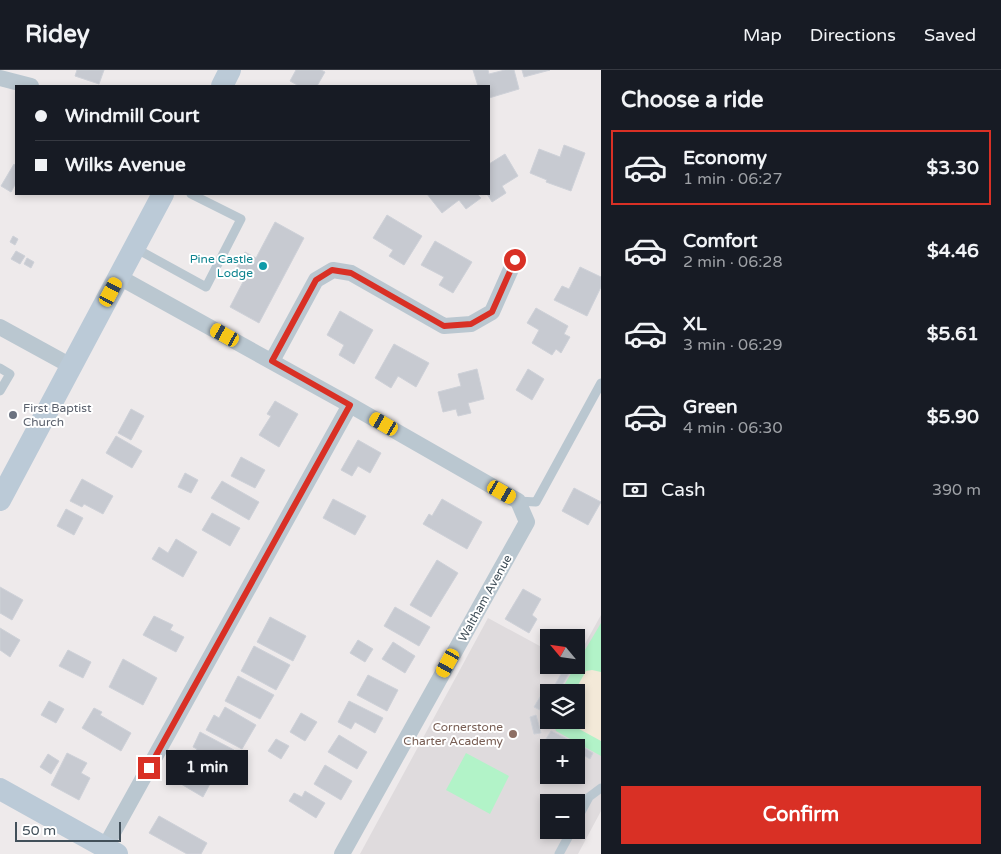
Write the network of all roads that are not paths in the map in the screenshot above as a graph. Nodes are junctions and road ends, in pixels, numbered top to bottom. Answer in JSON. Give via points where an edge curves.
{"nodes":[{"id":1,"x":230,"y":70,"type":"edge"},
{"id":2,"x":0,"y":78,"type":"edge"},
{"id":3,"x":27,"y":85,"type":"edge"},
{"id":4,"x":222,"y":85,"type":"edge"},
{"id":5,"x":163,"y":195,"type":"edge"},
{"id":6,"x":193,"y":195,"type":"edge"},
{"id":7,"x":135,"y":248,"type":"junction"},
{"id":8,"x":515,"y":260,"type":"dead end"},
{"id":9,"x":119,"y":277,"type":"junction"},
{"id":10,"x":0,"y":327,"type":"edge"},
{"id":11,"x":272,"y":361,"type":"junction"},
{"id":12,"x":71,"y":366,"type":"junction"},
{"id":13,"x":0,"y":368,"type":"edge"},
{"id":14,"x":601,"y":383,"type":"edge"},
{"id":15,"x":0,"y":391,"type":"edge"},
{"id":16,"x":350,"y":405,"type":"junction"},
{"id":17,"x":0,"y":500,"type":"edge"},
{"id":18,"x":518,"y":501,"type":"junction"},
{"id":19,"x":601,"y":788,"type":"edge"},
{"id":20,"x":0,"y":789,"type":"edge"},
{"id":21,"x":585,"y":805,"type":"edge"},
{"id":22,"x":567,"y":839,"type":"edge"},
{"id":23,"x":111,"y":851,"type":"edge"},
{"id":24,"x":342,"y":854,"type":"edge"},
{"id":25,"x":559,"y":854,"type":"edge"}],
"edges":[{"from":1,"to":4,"type":"main road"},
{"from":2,"to":3,"type":"street"},
{"from":5,"to":7,"type":"main road"},
{"from":6,"to":7,"type":"lane","via":[[241,219],[206,287]]},
{"from":7,"to":9,"type":"main road"},
{"from":8,"to":11,"type":"street","via":[[492,312],[471,324],[444,326],[351,273],[332,270],[316,280]]},
{"from":9,"to":11,"type":"street"},
{"from":9,"to":12,"type":"main road"},
{"from":10,"to":12,"type":"street"},
{"from":11,"to":16,"type":"street"},
{"from":12,"to":17,"type":"main road"},
{"from":13,"to":15,"type":"lane","via":[[10,374]]},
{"from":14,"to":18,"type":"lane","via":[[536,502]]},
{"from":16,"to":18,"type":"street"},
{"from":16,"to":23,"type":"street"},
{"from":18,"to":24,"type":"street","name":"Waltham Avenue","via":[[527,522]]},
{"from":19,"to":21,"type":"lane"},
{"from":20,"to":23,"type":"main road"},
{"from":22,"to":25,"type":"lane"}]}
